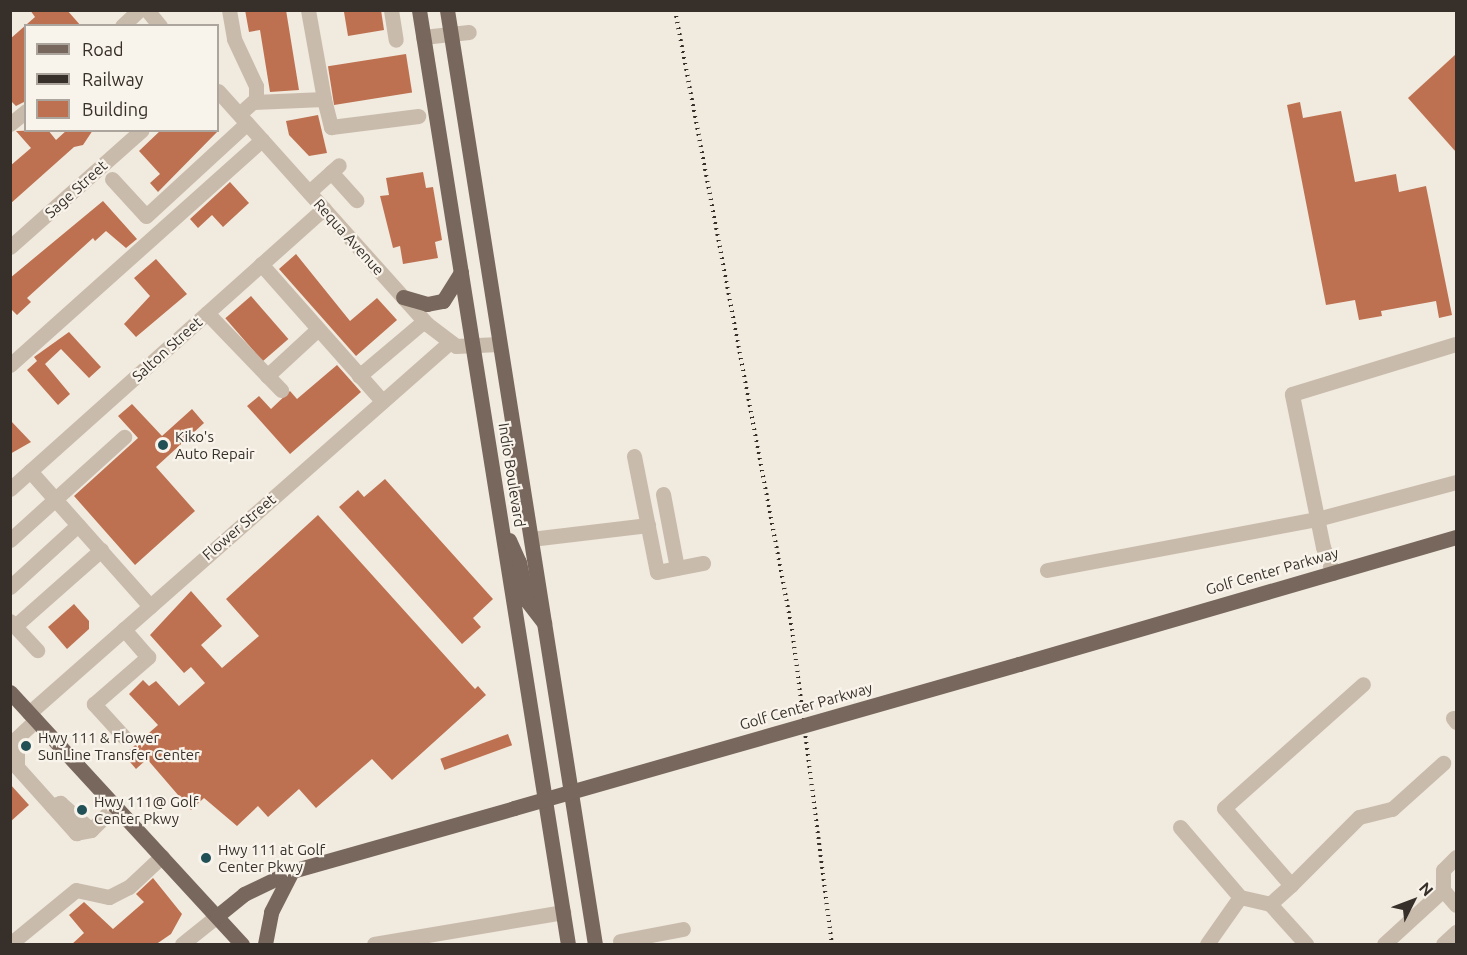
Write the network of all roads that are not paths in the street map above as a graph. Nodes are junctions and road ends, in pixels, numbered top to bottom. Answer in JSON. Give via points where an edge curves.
{"nodes":[{"id":1,"x":139,"y":10,"type":"edge"},
{"id":2,"x":147,"y":10,"type":"edge"},
{"id":3,"x":229,"y":10,"type":"edge"},
{"id":4,"x":308,"y":10,"type":"edge"},
{"id":5,"x":391,"y":10,"type":"edge"},
{"id":6,"x":419,"y":10,"type":"edge"},
{"id":7,"x":447,"y":10,"type":"edge"},
{"id":8,"x":124,"y":24,"type":"edge"},
{"id":9,"x":158,"y":24,"type":"edge"},
{"id":10,"x":469,"y":32,"type":"dead end"},
{"id":11,"x":450,"y":34,"type":"junction"},
{"id":12,"x":423,"y":37,"type":"junction"},
{"id":13,"x":396,"y":40,"type":"dead end"},
{"id":14,"x":219,"y":92,"type":"edge"},
{"id":15,"x":324,"y":99,"type":"junction"},
{"id":16,"x":252,"y":102,"type":"junction"},
{"id":17,"x":24,"y":113,"type":"edge"},
{"id":18,"x":418,"y":116,"type":"dead end"},
{"id":19,"x":243,"y":119,"type":"junction"},
{"id":20,"x":10,"y":124,"type":"edge"},
{"id":21,"x":140,"y":132,"type":"edge"},
{"id":22,"x":261,"y":140,"type":"junction"},
{"id":23,"x":112,"y":179,"type":"dead end"},
{"id":24,"x":309,"y":192,"type":"junction"},
{"id":25,"x":356,"y":200,"type":"dead end"},
{"id":26,"x":324,"y":208,"type":"junction"},
{"id":27,"x":10,"y":247,"type":"edge"},
{"id":28,"x":261,"y":264,"type":"junction"},
{"id":29,"x":461,"y":272,"type":"junction"},
{"id":30,"x":403,"y":297,"type":"junction"},
{"id":31,"x":207,"y":313,"type":"junction"},
{"id":32,"x":424,"y":321,"type":"junction"},
{"id":33,"x":318,"y":329,"type":"junction"},
{"id":34,"x":450,"y":342,"type":"junction"},
{"id":35,"x":500,"y":344,"type":"junction"},
{"id":36,"x":1456,"y":344,"type":"edge"},
{"id":37,"x":472,"y":347,"type":"junction"},
{"id":38,"x":10,"y":365,"type":"edge"},
{"id":39,"x":267,"y":376,"type":"junction"},
{"id":40,"x":359,"y":376,"type":"junction"},
{"id":41,"x":281,"y":390,"type":"dead end"},
{"id":42,"x":382,"y":401,"type":"junction"},
{"id":43,"x":124,"y":437,"type":"dead end"},
{"id":44,"x":634,"y":456,"type":"dead end"},
{"id":45,"x":30,"y":471,"type":"junction"},
{"id":46,"x":1456,"y":482,"type":"edge"},
{"id":47,"x":10,"y":489,"type":"edge"},
{"id":48,"x":663,"y":494,"type":"dead end"},
{"id":49,"x":55,"y":500,"type":"junction"},
{"id":50,"x":1317,"y":519,"type":"junction"},
{"id":51,"x":501,"y":523,"type":"junction"},
{"id":52,"x":78,"y":525,"type":"junction"},
{"id":53,"x":648,"y":525,"type":"junction"},
{"id":54,"x":1456,"y":537,"type":"edge"},
{"id":55,"x":531,"y":539,"type":"junction"},
{"id":56,"x":10,"y":540,"type":"edge"},
{"id":57,"x":100,"y":550,"type":"junction"},
{"id":58,"x":703,"y":563,"type":"dead end"},
{"id":59,"x":677,"y":568,"type":"junction"},
{"id":60,"x":1047,"y":570,"type":"dead end"},
{"id":61,"x":1333,"y":573,"type":"junction"},
{"id":62,"x":10,"y":587,"type":"edge"},
{"id":63,"x":150,"y":606,"type":"junction"},
{"id":64,"x":544,"y":623,"type":"junction"},
{"id":65,"x":13,"y":624,"type":"edge"},
{"id":66,"x":124,"y":629,"type":"junction"},
{"id":67,"x":37,"y":651,"type":"dead end"},
{"id":68,"x":1364,"y":684,"type":"dead end"},
{"id":69,"x":10,"y":692,"type":"edge"},
{"id":70,"x":32,"y":716,"type":"junction"},
{"id":71,"x":124,"y":737,"type":"dead end"},
{"id":72,"x":1443,"y":763,"type":"dead end"},
{"id":73,"x":115,"y":806,"type":"junction"},
{"id":74,"x":1180,"y":827,"type":"dead end"},
{"id":75,"x":162,"y":856,"type":"junction"},
{"id":76,"x":1456,"y":857,"type":"edge"},
{"id":77,"x":292,"y":871,"type":"junction"},
{"id":78,"x":1291,"y":885,"type":"junction"},
{"id":79,"x":1443,"y":890,"type":"junction"},
{"id":80,"x":1240,"y":897,"type":"junction"},
{"id":81,"x":1270,"y":904,"type":"junction"},
{"id":82,"x":1456,"y":905,"type":"edge"},
{"id":83,"x":563,"y":912,"type":"junction"},
{"id":84,"x":217,"y":916,"type":"junction"},
{"id":85,"x":683,"y":929,"type":"dead end"},
{"id":86,"x":1456,"y":932,"type":"edge"},
{"id":87,"x":620,"y":943,"type":"edge"},
{"id":88,"x":10,"y":945,"type":"edge"},
{"id":89,"x":182,"y":945,"type":"edge"},
{"id":90,"x":242,"y":945,"type":"edge"},
{"id":91,"x":265,"y":945,"type":"edge"},
{"id":92,"x":374,"y":945,"type":"edge"},
{"id":93,"x":568,"y":945,"type":"edge"},
{"id":94,"x":595,"y":945,"type":"edge"},
{"id":95,"x":601,"y":945,"type":"edge"},
{"id":96,"x":1207,"y":945,"type":"edge"},
{"id":97,"x":1306,"y":945,"type":"edge"},
{"id":98,"x":1384,"y":945,"type":"edge"},
{"id":99,"x":1443,"y":945,"type":"edge"}],
"edges":[{"from":1,"to":8,"type":"street"},
{"from":2,"to":9,"type":"street"},
{"from":3,"to":16,"type":"street","via":[[234,39],[256,86]]},
{"from":4,"to":15,"type":"street"},
{"from":5,"to":13,"type":"street"},
{"from":6,"to":12,"type":"main road","name":"Indio Boulevard"},
{"from":7,"to":11,"type":"main road","name":"Indio Boulevard"},
{"from":10,"to":11,"type":"street"},
{"from":11,"to":12,"type":"street"},
{"from":11,"to":35,"type":"main road","name":"Indio Boulevard"},
{"from":12,"to":29,"type":"main road","name":"Indio Boulevard"},
{"from":14,"to":19,"type":"street","name":"Requa Avenue"},
{"from":15,"to":16,"type":"street"},
{"from":15,"to":18,"type":"street","via":[[331,127]]},
{"from":16,"to":19,"type":"street"},
{"from":17,"to":20,"type":"street"},
{"from":19,"to":22,"type":"street","name":"Requa Avenue"},
{"from":19,"to":23,"type":"street","via":[[146,216]]},
{"from":21,"to":27,"type":"street","name":"Sage Street"},
{"from":22,"to":24,"type":"street","name":"Requa Avenue"},
{"from":22,"to":38,"type":"street"},
{"from":24,"to":25,"type":"street","via":[[335,169]]},
{"from":24,"to":26,"type":"street","name":"Requa Avenue"},
{"from":26,"to":28,"type":"street","name":"Salton Street"},
{"from":26,"to":30,"type":"street","name":"Requa Avenue"},
{"from":28,"to":31,"type":"street","name":"Salton Street"},
{"from":28,"to":33,"type":"street"},
{"from":29,"to":30,"type":"main road","via":[[443,301],[427,303]]},
{"from":29,"to":37,"type":"main road","name":"Indio Boulevard"},
{"from":30,"to":32,"type":"street","name":"Requa Avenue"},
{"from":31,"to":39,"type":"street"},
{"from":31,"to":45,"type":"street","name":"Salton Street"},
{"from":32,"to":34,"type":"street","name":"Requa Avenue"},
{"from":32,"to":40,"type":"street"},
{"from":33,"to":39,"type":"street"},
{"from":33,"to":40,"type":"street"},
{"from":34,"to":37,"type":"street","name":"Requa Avenue"},
{"from":34,"to":42,"type":"street","name":"Flower Street"},
{"from":35,"to":37,"type":"street","name":"Requa Avenue"},
{"from":35,"to":55,"type":"main road","name":"Indio Boulevard"},
{"from":36,"to":50,"type":"street","via":[[1292,394]]},
{"from":37,"to":51,"type":"main road","name":"Indio Boulevard"},
{"from":39,"to":41,"type":"street"},
{"from":40,"to":42,"type":"street"},
{"from":42,"to":63,"type":"street","name":"Flower Street"},
{"from":43,"to":49,"type":"street"},
{"from":44,"to":53,"type":"street"},
{"from":45,"to":47,"type":"street","name":"Salton Street"},
{"from":45,"to":49,"type":"street"},
{"from":46,"to":50,"type":"street"},
{"from":48,"to":59,"type":"street"},
{"from":49,"to":52,"type":"street"},
{"from":49,"to":56,"type":"street"},
{"from":50,"to":60,"type":"street"},
{"from":50,"to":61,"type":"street"},
{"from":51,"to":64,"type":"main road","via":[[519,562],[527,601]]},
{"from":51,"to":83,"type":"main road","name":"Indio Boulevard"},
{"from":52,"to":57,"type":"street"},
{"from":52,"to":62,"type":"street"},
{"from":53,"to":55,"type":"street"},
{"from":53,"to":59,"type":"street","via":[[657,572]]},
{"from":54,"to":61,"type":"main road","name":"Golf Center Parkway"},
{"from":55,"to":64,"type":"main road","name":"Indio Boulevard"},
{"from":57,"to":63,"type":"street"},
{"from":57,"to":65,"type":"street"},
{"from":58,"to":59,"type":"street"},
{"from":61,"to":77,"type":"main road","name":"Golf Center Parkway","bridge":true},
{"from":63,"to":66,"type":"street","name":"Flower Street"},
{"from":64,"to":94,"type":"main road","name":"Indio Boulevard"},
{"from":65,"to":67,"type":"street"},
{"from":66,"to":70,"type":"street","name":"Flower Street"},
{"from":66,"to":71,"type":"street","via":[[148,657],[94,704]]},
{"from":68,"to":78,"type":"street","via":[[1224,808]]},
{"from":69,"to":70,"type":"main road"},
{"from":70,"to":73,"type":"main road"},
{"from":70,"to":73,"type":"street","name":"Flower Street","via":[[17,738],[17,767],[52,806],[60,803],[91,830]]},
{"from":72,"to":78,"type":"street","via":[[1392,809],[1359,817]]},
{"from":73,"to":75,"type":"main road"},
{"from":74,"to":80,"type":"street"},
{"from":75,"to":84,"type":"main road"},
{"from":75,"to":88,"type":"street","via":[[129,887],[109,897],[76,890]]},
{"from":76,"to":79,"type":"street","via":[[1443,870]]},
{"from":77,"to":84,"type":"main road","name":"Golf Center Parkway","via":[[244,894]]},
{"from":77,"to":91,"type":"main road","via":[[271,912]]},
{"from":78,"to":81,"type":"street"},
{"from":79,"to":82,"type":"street"},
{"from":79,"to":98,"type":"street"},
{"from":80,"to":81,"type":"street"},
{"from":80,"to":96,"type":"street"},
{"from":81,"to":97,"type":"street"},
{"from":83,"to":92,"type":"street"},
{"from":83,"to":93,"type":"main road","name":"Indio Boulevard"},
{"from":84,"to":89,"type":"street","name":"Golf Center Parkway"},
{"from":84,"to":90,"type":"main road"},
{"from":85,"to":87,"type":"street"},
{"from":86,"to":99,"type":"street"},
{"from":87,"to":95,"type":"street"}]}
